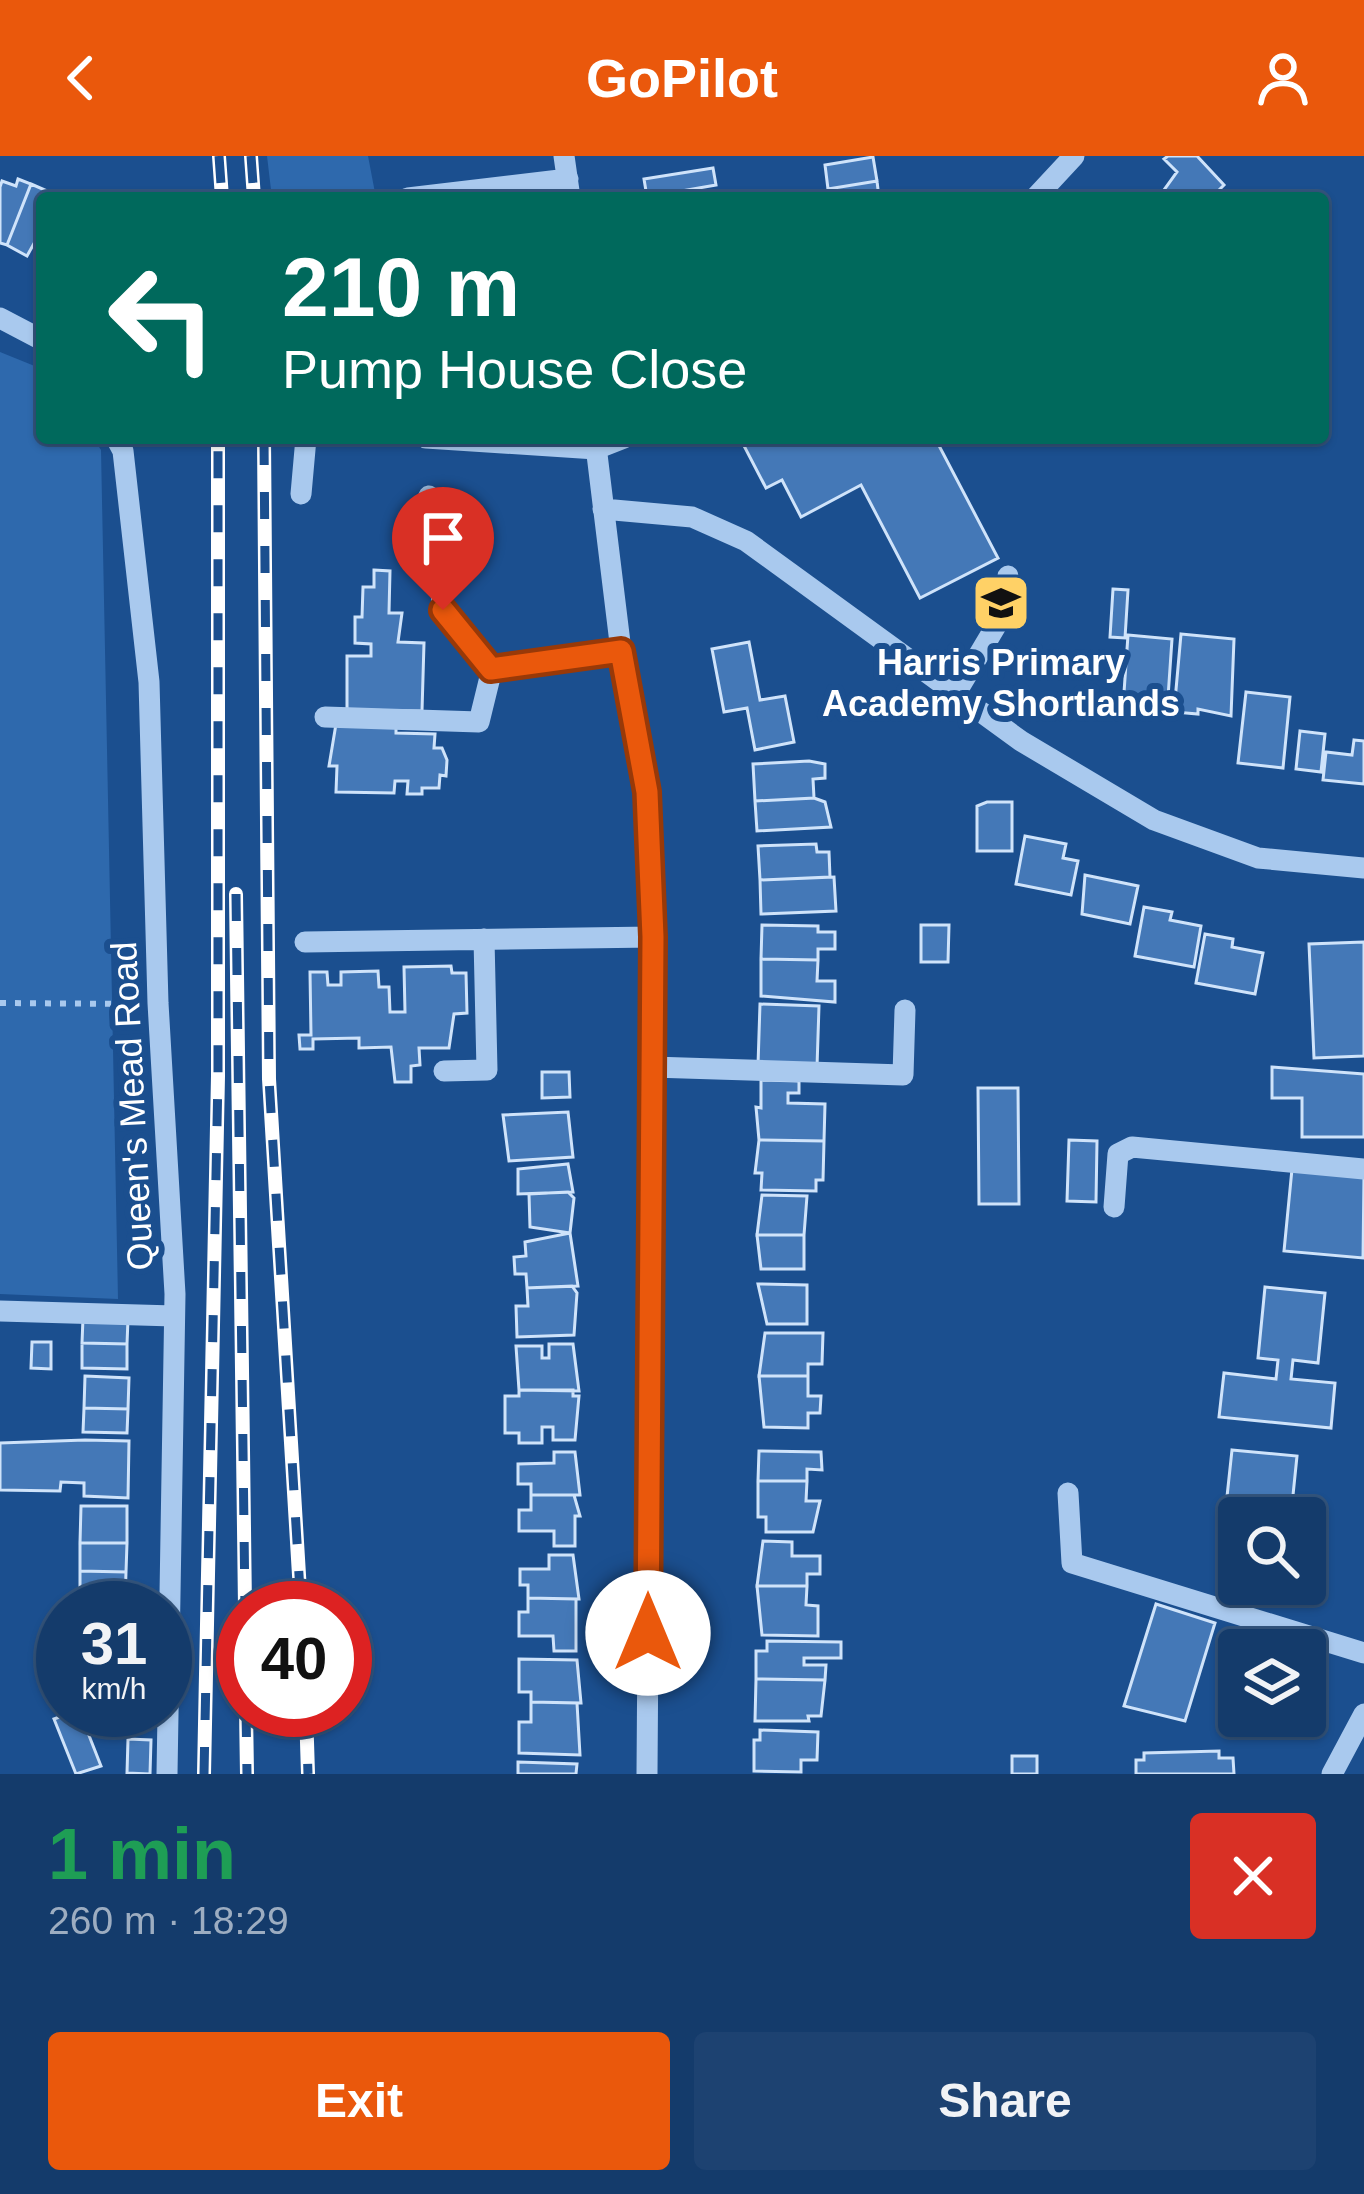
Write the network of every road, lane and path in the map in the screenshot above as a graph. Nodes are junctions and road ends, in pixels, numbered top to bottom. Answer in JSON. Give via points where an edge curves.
{"nodes":[{"id":1,"x":1074,"y":156,"type":"edge"},
{"id":2,"x":567,"y":178,"type":"edge"},
{"id":3,"x":456,"y":192,"type":"edge"},
{"id":4,"x":1041,"y":192,"type":"edge"},
{"id":5,"x":0,"y":318,"type":"edge"},
{"id":6,"x":36,"y":337,"type":"edge"},
{"id":7,"x":119,"y":444,"type":"edge"},
{"id":8,"x":305,"y":444,"type":"edge"},
{"id":9,"x":596,"y":444,"type":"edge"},
{"id":10,"x":301,"y":494,"type":"dead end"},
{"id":11,"x":429,"y":496,"type":"dead end"},
{"id":12,"x":603,"y":508,"type":"junction"},
{"id":13,"x":1008,"y":576,"type":"dead end"},
{"id":14,"x":621,"y":651,"type":"junction"},
{"id":15,"x":491,"y":669,"type":"junction"},
{"id":16,"x":956,"y":693,"type":"junction"},
{"id":17,"x":325,"y":717,"type":"dead end"},
{"id":18,"x":1364,"y":868,"type":"edge"},
{"id":19,"x":653,"y":937,"type":"junction"},
{"id":20,"x":484,"y":939,"type":"junction"},
{"id":21,"x":305,"y":942,"type":"dead end"},
{"id":22,"x":0,"y":1003,"type":"edge"},
{"id":23,"x":158,"y":1003,"type":"junction"},
{"id":24,"x":904,"y":1010,"type":"dead end"},
{"id":25,"x":652,"y":1067,"type":"junction"},
{"id":26,"x":444,"y":1071,"type":"dead end"},
{"id":27,"x":1364,"y":1169,"type":"edge"},
{"id":28,"x":1114,"y":1207,"type":"dead end"},
{"id":29,"x":0,"y":1310,"type":"edge"},
{"id":30,"x":174,"y":1316,"type":"junction"},
{"id":31,"x":1068,"y":1493,"type":"dead end"},
{"id":32,"x":1364,"y":1653,"type":"edge"},
{"id":33,"x":1364,"y":1714,"type":"edge"},
{"id":34,"x":167,"y":1774,"type":"edge"},
{"id":35,"x":647,"y":1774,"type":"edge"},
{"id":36,"x":1332,"y":1774,"type":"edge"}],
"edges":[{"from":1,"to":4,"type":"street"},
{"from":2,"to":3,"type":"street"},
{"from":5,"to":6,"type":"street"},
{"from":7,"to":23,"type":"street","name":"Queen's Mead Road","via":[[149,682]]},
{"from":8,"to":10,"type":"street"},
{"from":9,"to":12,"type":"street"},
{"from":11,"to":15,"type":"street","via":[[443,610]]},
{"from":12,"to":14,"type":"street"},
{"from":12,"to":16,"type":"street","via":[[719,526]]},
{"from":13,"to":16,"type":"street","via":[[1006,609]]},
{"from":14,"to":15,"type":"street"},
{"from":14,"to":19,"type":"street","via":[[647,792]]},
{"from":15,"to":17,"type":"street","via":[[479,722]]},
{"from":16,"to":18,"type":"street","via":[[1096,789],[1208,843],[1258,858]]},
{"from":19,"to":20,"type":"street"},
{"from":19,"to":25,"type":"street"},
{"from":20,"to":21,"type":"street"},
{"from":20,"to":26,"type":"street","via":[[487,1070]]},
{"from":22,"to":23,"type":"path"},
{"from":23,"to":30,"type":"street","name":"Queen's Mead Road"},
{"from":24,"to":25,"type":"street","via":[[903,1075]]},
{"from":25,"to":35,"type":"street"},
{"from":27,"to":28,"type":"street","via":[[1132,1147],[1118,1154]]},
{"from":29,"to":30,"type":"street"},
{"from":30,"to":34,"type":"street","name":"Queen's Mead Road"},
{"from":31,"to":32,"type":"street","via":[[1072,1562]]},
{"from":33,"to":36,"type":"street"}]}
